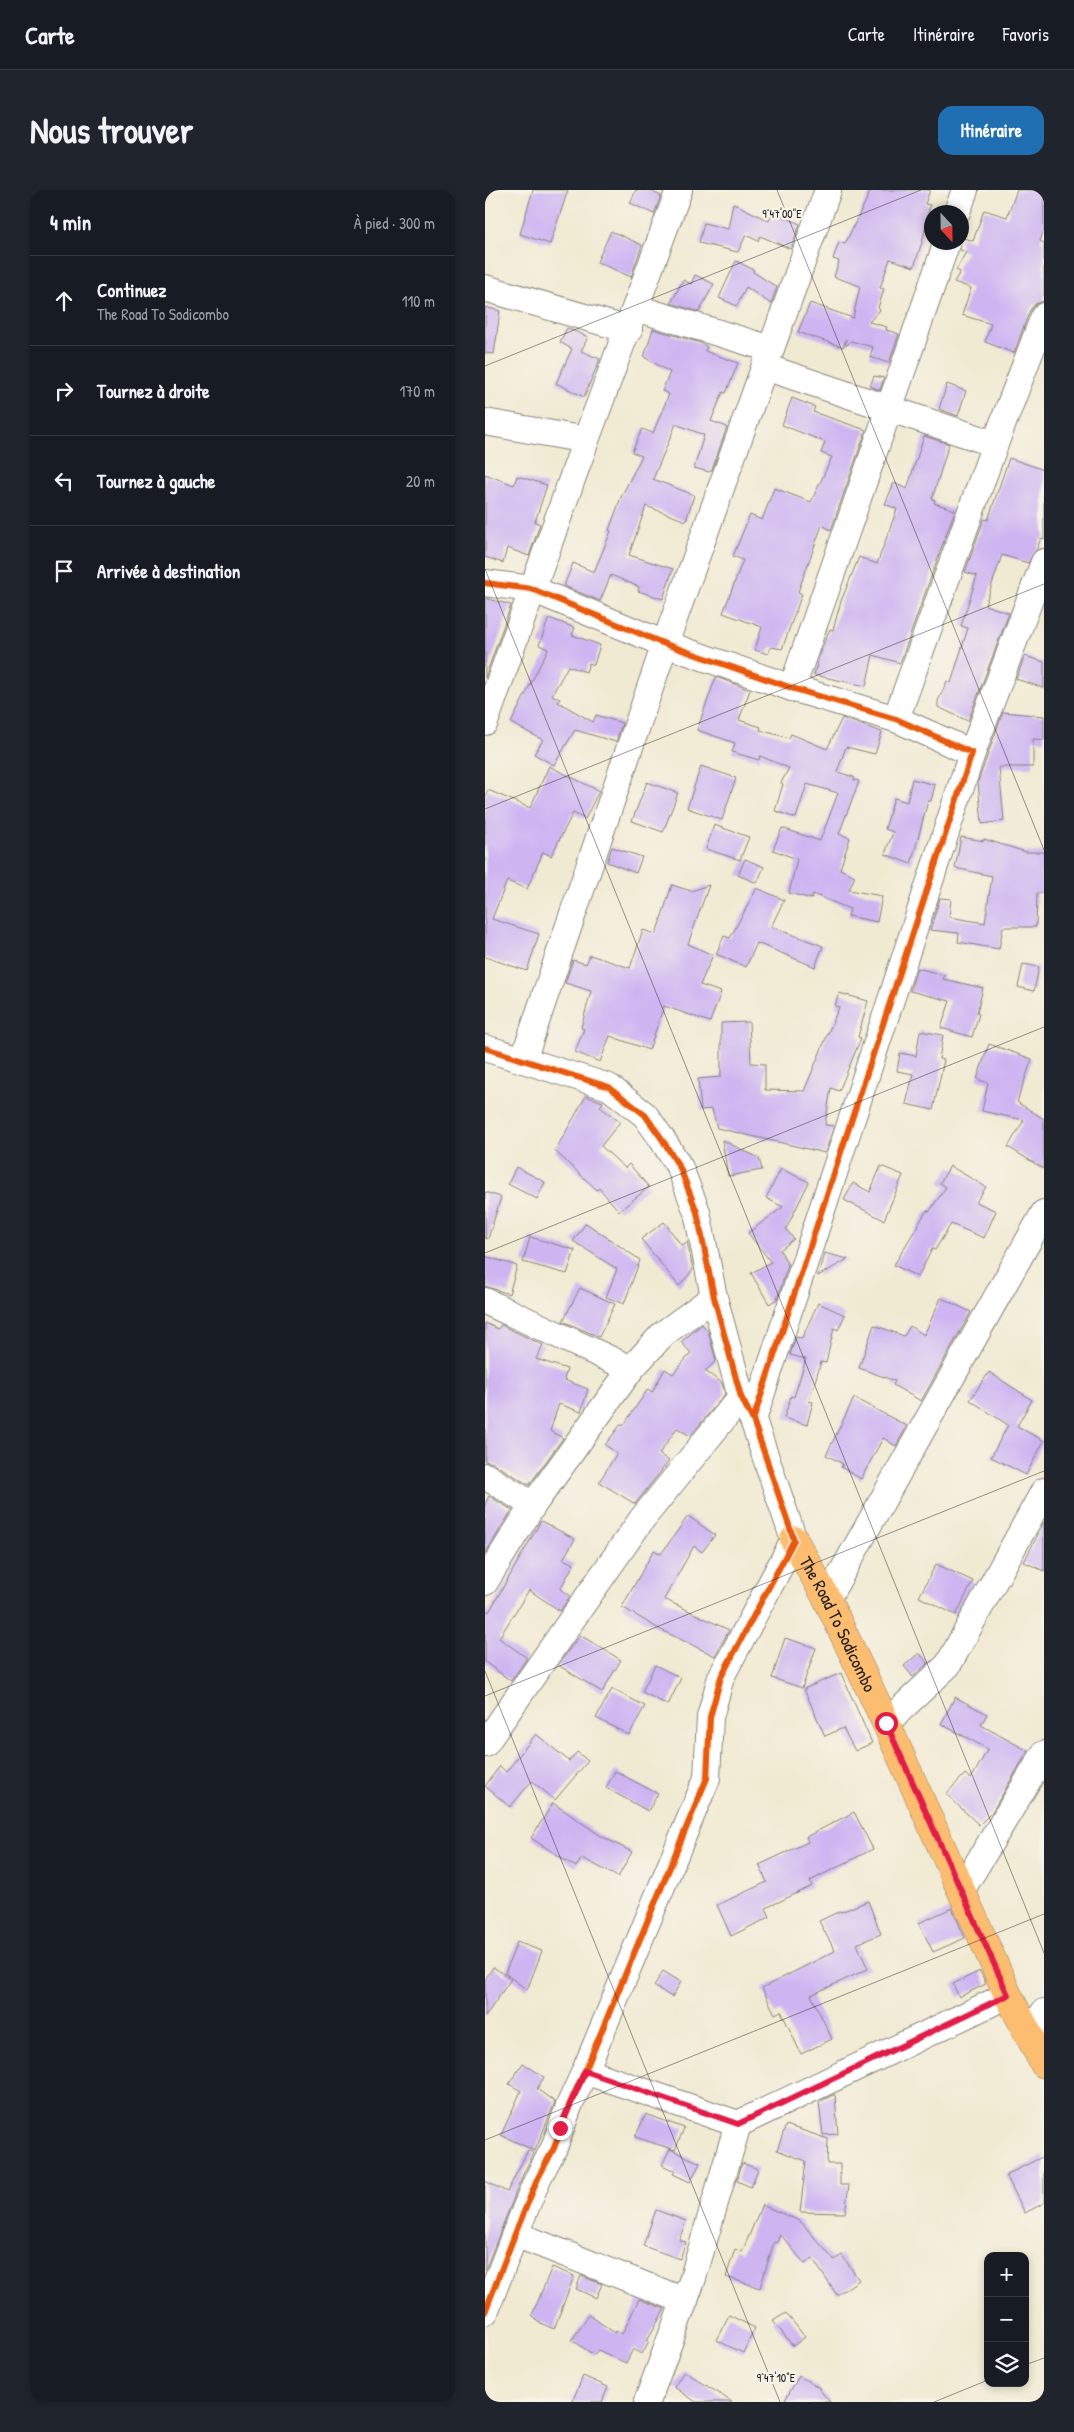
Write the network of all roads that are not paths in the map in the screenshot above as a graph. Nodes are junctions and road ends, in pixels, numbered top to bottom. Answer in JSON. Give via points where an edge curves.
{"nodes":[{"id":1,"x":679,"y":190,"type":"edge"},
{"id":2,"x":828,"y":190,"type":"edge"},
{"id":3,"x":965,"y":190,"type":"edge"},
{"id":4,"x":960,"y":205,"type":"edge"},
{"id":5,"x":944,"y":250,"type":"edge"},
{"id":6,"x":485,"y":288,"type":"edge"},
{"id":7,"x":1044,"y":316,"type":"edge"},
{"id":8,"x":633,"y":319,"type":"junction"},
{"id":9,"x":768,"y":358,"type":"junction"},
{"id":10,"x":888,"y":409,"type":"junction"},
{"id":11,"x":485,"y":422,"type":"edge"},
{"id":12,"x":586,"y":440,"type":"junction"},
{"id":13,"x":995,"y":444,"type":"junction"},
{"id":14,"x":1044,"y":562,"type":"edge"},
{"id":15,"x":485,"y":582,"type":"edge"},
{"id":16,"x":532,"y":589,"type":"junction"},
{"id":17,"x":665,"y":644,"type":"junction"},
{"id":18,"x":792,"y":688,"type":"junction"},
{"id":19,"x":897,"y":719,"type":"junction"},
{"id":20,"x":485,"y":722,"type":"edge"},
{"id":21,"x":972,"y":753,"type":"junction"},
{"id":22,"x":485,"y":1048,"type":"edge"},
{"id":23,"x":523,"y":1060,"type":"junction"},
{"id":24,"x":1043,"y":1217,"type":"edge"},
{"id":25,"x":714,"y":1297,"type":"junction"},
{"id":26,"x":485,"y":1301,"type":"edge"},
{"id":27,"x":631,"y":1369,"type":"junction"},
{"id":28,"x":741,"y":1397,"type":"junction"},
{"id":29,"x":753,"y":1420,"type":"junction"},
{"id":30,"x":485,"y":1476,"type":"edge"},
{"id":31,"x":1044,"y":1490,"type":"edge"},
{"id":32,"x":533,"y":1505,"type":"junction"},
{"id":33,"x":794,"y":1540,"type":"junction"},
{"id":34,"x":485,"y":1582,"type":"edge"},
{"id":35,"x":827,"y":1599,"type":"junction"},
{"id":36,"x":886,"y":1723,"type":"junction"},
{"id":37,"x":485,"y":1744,"type":"edge"},
{"id":38,"x":1044,"y":1754,"type":"edge"},
{"id":39,"x":961,"y":1891,"type":"junction"},
{"id":40,"x":1008,"y":1995,"type":"junction"},
{"id":41,"x":1044,"y":2012,"type":"edge"},
{"id":42,"x":1031,"y":2035,"type":"junction"},
{"id":43,"x":1044,"y":2064,"type":"edge"},
{"id":44,"x":585,"y":2071,"type":"junction"},
{"id":45,"x":738,"y":2124,"type":"junction"},
{"id":46,"x":515,"y":2234,"type":"junction"},
{"id":47,"x":685,"y":2301,"type":"junction"},
{"id":48,"x":485,"y":2312,"type":"edge"},
{"id":49,"x":647,"y":2402,"type":"edge"}],
"edges":[{"from":1,"to":8,"type":"street"},
{"from":2,"to":9,"type":"street"},
{"from":3,"to":4,"type":"street"},
{"from":5,"to":10,"type":"street"},
{"from":6,"to":8,"type":"street"},
{"from":7,"to":13,"type":"street"},
{"from":8,"to":9,"type":"street"},
{"from":8,"to":12,"type":"street"},
{"from":9,"to":10,"type":"street"},
{"from":9,"to":17,"type":"street"},
{"from":10,"to":13,"type":"street"},
{"from":10,"to":18,"type":"street"},
{"from":11,"to":12,"type":"street"},
{"from":12,"to":16,"type":"street"},
{"from":13,"to":19,"type":"street"},
{"from":14,"to":21,"type":"street"},
{"from":15,"to":16,"type":"street"},
{"from":16,"to":17,"type":"street"},
{"from":16,"to":20,"type":"street"},
{"from":17,"to":18,"type":"street"},
{"from":17,"to":23,"type":"street"},
{"from":18,"to":19,"type":"street"},
{"from":19,"to":21,"type":"street"},
{"from":21,"to":29,"type":"street"},
{"from":22,"to":23,"type":"street"},
{"from":23,"to":25,"type":"street","via":[[609,1087],[645,1115],[680,1168],[690,1190]]},
{"from":24,"to":35,"type":"street"},
{"from":25,"to":27,"type":"street","via":[[663,1334]]},
{"from":25,"to":28,"type":"street"},
{"from":26,"to":27,"type":"street"},
{"from":27,"to":32,"type":"street"},
{"from":28,"to":29,"type":"street"},
{"from":28,"to":37,"type":"street","via":[[648,1511]]},
{"from":29,"to":33,"type":"street"},
{"from":30,"to":32,"type":"street"},
{"from":31,"to":36,"type":"street","via":[[948,1665]]},
{"from":32,"to":34,"type":"street"},
{"from":33,"to":35,"type":"main road","name":"The Road To Sodicombo"},
{"from":33,"to":44,"type":"street","via":[[721,1677],[710,1717],[707,1778]]},
{"from":35,"to":36,"type":"main road","name":"The Road To Sodicombo"},
{"from":36,"to":39,"type":"main road","name":"The Road To Sodicombo"},
{"from":38,"to":39,"type":"street"},
{"from":39,"to":40,"type":"main road","name":"The Road To Sodicombo"},
{"from":40,"to":42,"type":"main road","name":"The Road To Sodicombo"},
{"from":40,"to":45,"type":"street"},
{"from":41,"to":42,"type":"street"},
{"from":42,"to":43,"type":"main road","name":"The Road To Sodicombo"},
{"from":44,"to":45,"type":"street"},
{"from":44,"to":46,"type":"street"},
{"from":45,"to":47,"type":"street"},
{"from":46,"to":47,"type":"street"},
{"from":46,"to":48,"type":"street"},
{"from":47,"to":49,"type":"street"}]}
